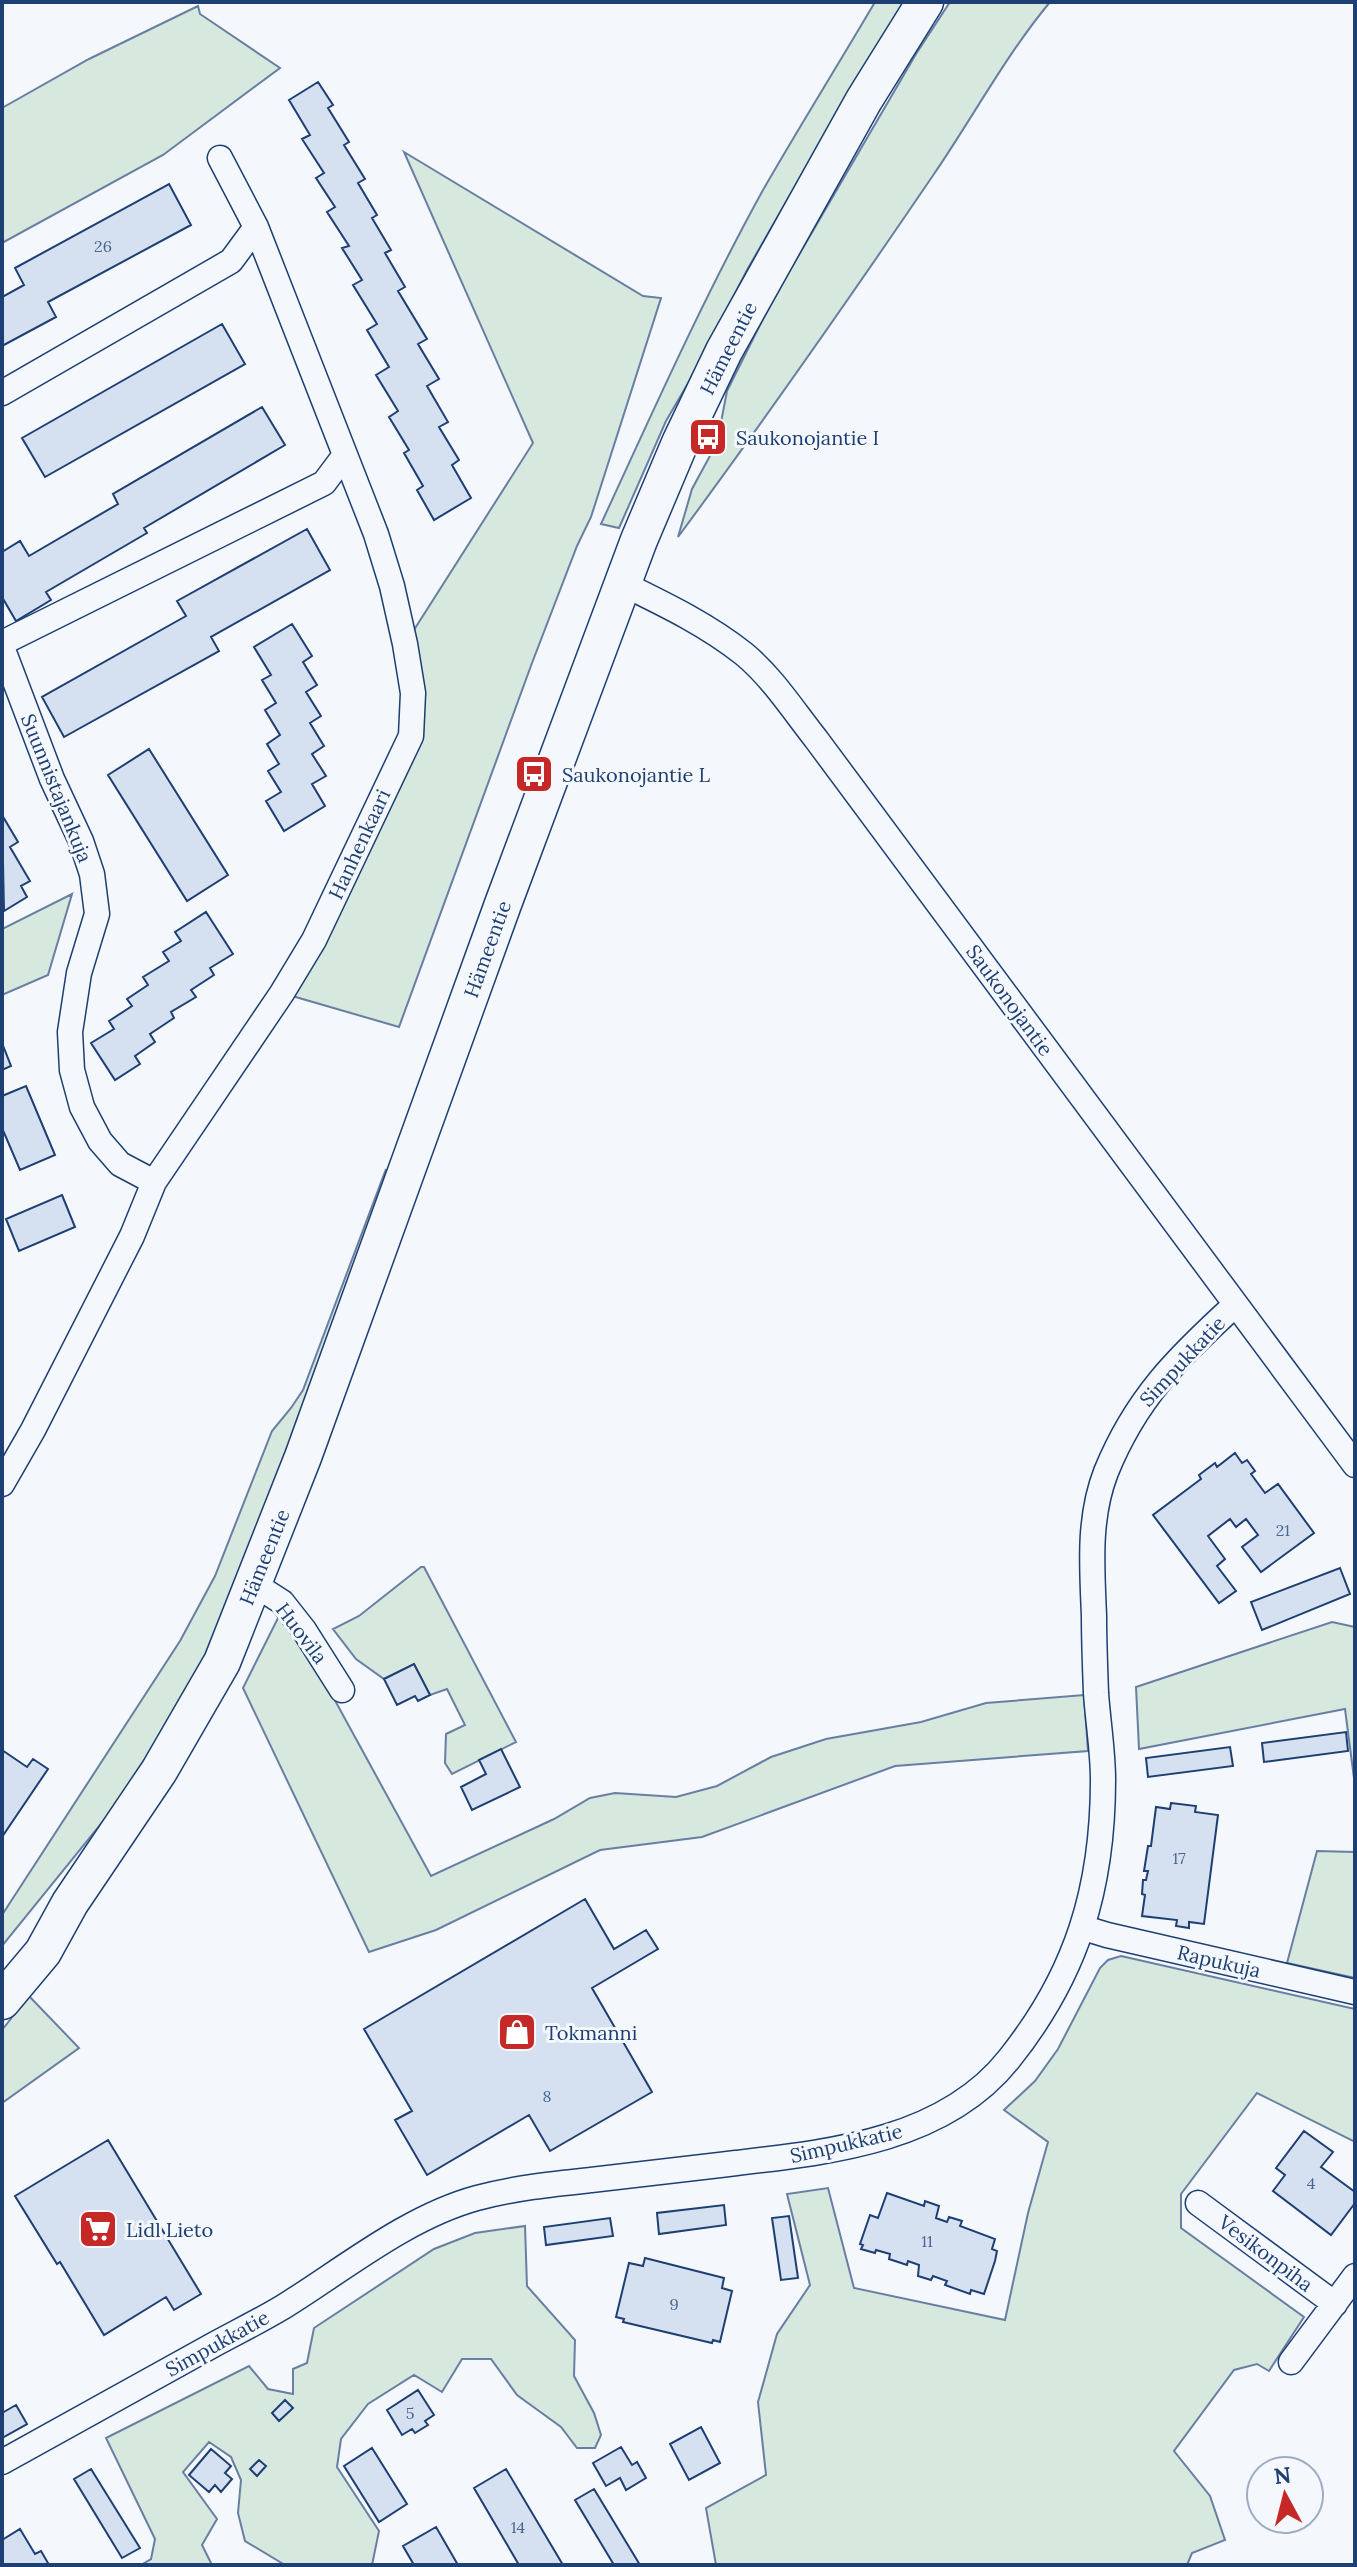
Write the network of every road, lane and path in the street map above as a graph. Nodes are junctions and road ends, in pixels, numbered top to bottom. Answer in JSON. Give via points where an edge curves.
{"nodes":[{"id":1,"x":925,"y":2,"type":"edge"},
{"id":2,"x":220,"y":158,"type":"dead end"},
{"id":3,"x":256,"y":227,"type":"junction"},
{"id":4,"x":2,"y":393,"type":"edge"},
{"id":5,"x":345,"y":455,"type":"junction"},
{"id":6,"x":621,"y":583,"type":"junction"},
{"id":7,"x":2,"y":645,"type":"edge"},
{"id":8,"x":154,"y":1182,"type":"junction"},
{"id":9,"x":1235,"y":1305,"type":"junction"},
{"id":10,"x":1355,"y":1465,"type":"edge"},
{"id":11,"x":2,"y":1484,"type":"edge"},
{"id":12,"x":254,"y":1584,"type":"junction"},
{"id":13,"x":342,"y":1690,"type":"dead end"},
{"id":14,"x":70,"y":1903,"type":"junction"},
{"id":15,"x":1084,"y":1928,"type":"junction"},
{"id":16,"x":2,"y":1968,"type":"edge"},
{"id":17,"x":1355,"y":1992,"type":"edge"},
{"id":18,"x":2,"y":2001,"type":"edge"},
{"id":19,"x":1198,"y":2203,"type":"dead end"},
{"id":20,"x":1355,"y":2276,"type":"edge"},
{"id":21,"x":1335,"y":2304,"type":"junction"},
{"id":22,"x":1291,"y":2362,"type":"dead end"},
{"id":23,"x":2,"y":2462,"type":"edge"}],
"edges":[{"from":1,"to":6,"type":"highway","name":"Hämeentie","via":[[724,351]]},
{"from":2,"to":3,"type":"street","name":"Hanhenkaari"},
{"from":3,"to":4,"type":"street","via":[[231,261]]},
{"from":3,"to":5,"type":"street","name":"Hanhenkaari"},
{"from":5,"to":7,"type":"street","via":[[324,483]]},
{"from":5,"to":8,"type":"street","name":"Hanhenkaari","via":[[392,586],[413,693],[411,736],[314,940]]},
{"from":6,"to":9,"type":"street","name":"Saukonojantie","via":[[716,635],[768,679]]},
{"from":6,"to":12,"type":"highway","name":"Hämeentie"},
{"from":7,"to":8,"type":"street","name":"Suunnistajankuja","via":[[92,874],[97,914],[79,973],[70,1032],[72,1070],[82,1107],[120,1164]]},
{"from":8,"to":11,"type":"street","name":"Hanhenkaari","via":[[125,1250]]},
{"from":9,"to":10,"type":"street","name":"Saukonojantie"},
{"from":9,"to":15,"type":"street","name":"Simpukkatie","via":[[1185,1352],[1134,1413],[1096,1508],[1093,1595],[1102,1829]]},
{"from":12,"to":13,"type":"street","name":"Huovila","via":[[282,1602]]},
{"from":12,"to":14,"type":"highway","name":"Hämeentie","via":[[214,1676],[159,1771]]},
{"from":14,"to":16,"type":"highway","name":"Hämeentie","via":[[29,1936]]},
{"from":14,"to":18,"type":"highway","name":"Hämeentie","via":[[43,1952]]},
{"from":15,"to":17,"type":"street","name":"Rapukuja"},
{"from":15,"to":23,"type":"street","name":"Simpukkatie","via":[[1044,2013],[1006,2063],[974,2095],[925,2123],[812,2155],[530,2187],[474,2199],[430,2216],[278,2310]]},
{"from":19,"to":21,"type":"street","name":"Vesikonpiha"},
{"from":20,"to":21,"type":"street"},
{"from":21,"to":22,"type":"street"}]}
